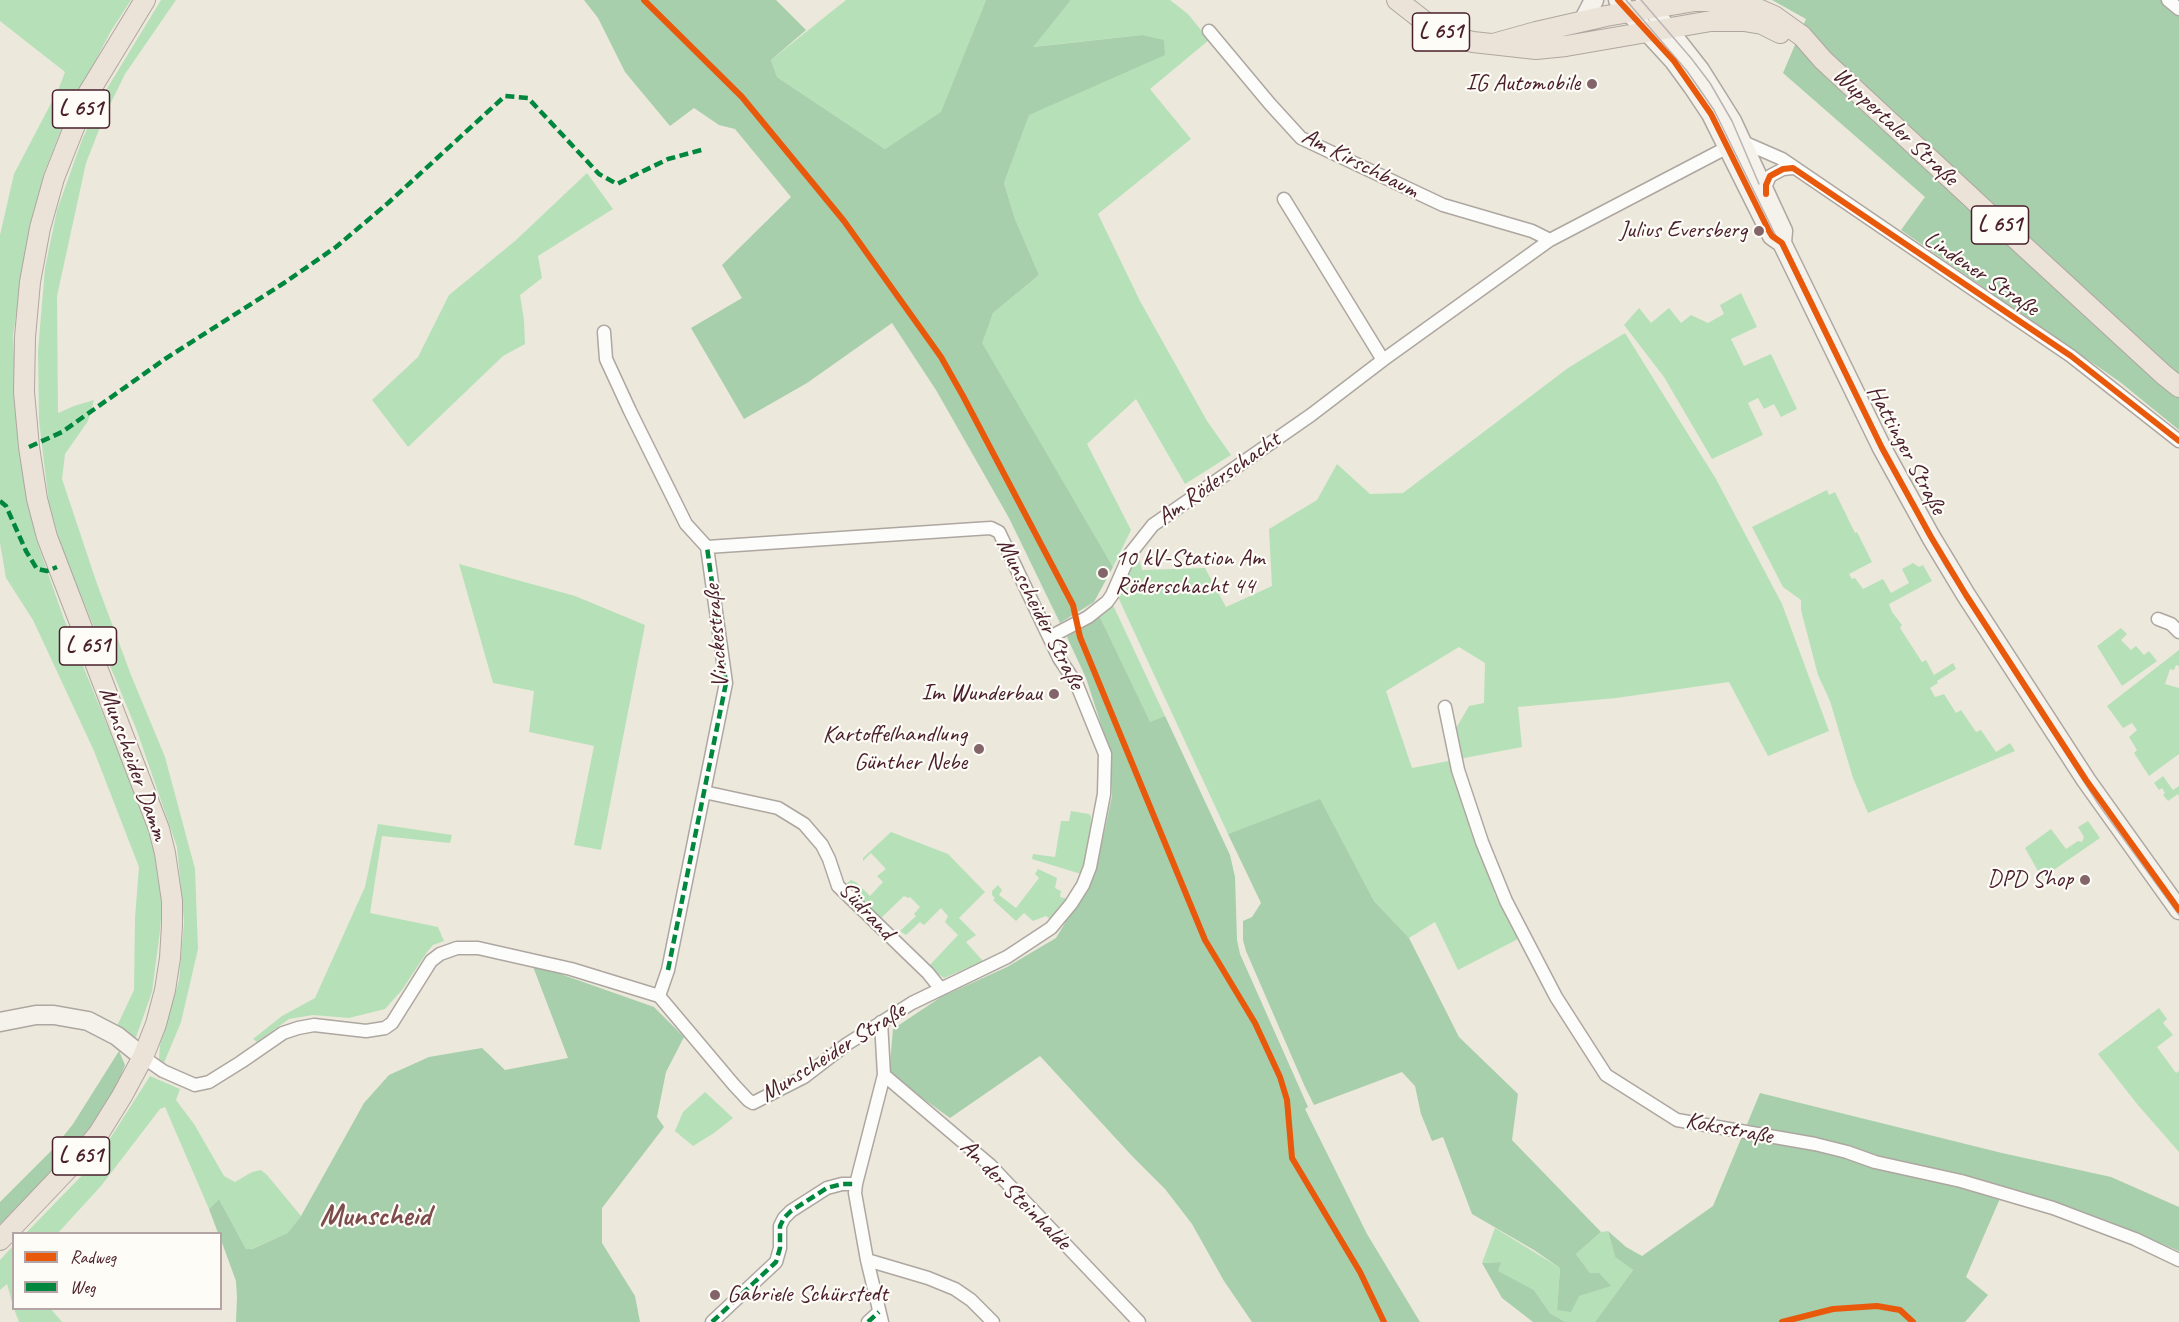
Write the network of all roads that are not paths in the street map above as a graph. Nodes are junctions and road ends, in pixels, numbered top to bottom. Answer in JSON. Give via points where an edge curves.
{"nodes":[{"id":1,"x":146,"y":0,"type":"edge"},
{"id":2,"x":1397,"y":0,"type":"edge"},
{"id":3,"x":1594,"y":0,"type":"edge"},
{"id":4,"x":2168,"y":0,"type":"edge"},
{"id":5,"x":1636,"y":5,"type":"edge"},
{"id":6,"x":2179,"y":9,"type":"edge"},
{"id":7,"x":1583,"y":21,"type":"junction"},
{"id":8,"x":1656,"y":29,"type":"junction"},
{"id":9,"x":1209,"y":31,"type":"dead end"},
{"id":10,"x":1493,"y":45,"type":"junction"},
{"id":11,"x":1823,"y":60,"type":"junction"},
{"id":12,"x":1735,"y":145,"type":"junction"},
{"id":13,"x":1793,"y":168,"type":"junction"},
{"id":14,"x":1766,"y":194,"type":"junction"},
{"id":15,"x":1284,"y":199,"type":"dead end"},
{"id":16,"x":1550,"y":240,"type":"junction"},
{"id":17,"x":1782,"y":243,"type":"junction"},
{"id":18,"x":604,"y":332,"type":"dead end"},
{"id":19,"x":1383,"y":360,"type":"junction"},
{"id":20,"x":2179,"y":387,"type":"edge"},
{"id":21,"x":2179,"y":441,"type":"edge"},
{"id":22,"x":707,"y":547,"type":"junction"},
{"id":23,"x":2158,"y":619,"type":"dead end"},
{"id":24,"x":2179,"y":632,"type":"edge"},
{"id":25,"x":1050,"y":637,"type":"junction"},
{"id":26,"x":1445,"y":706,"type":"dead end"},
{"id":27,"x":704,"y":792,"type":"junction"},
{"id":28,"x":2179,"y":910,"type":"edge"},
{"id":29,"x":940,"y":988,"type":"junction"},
{"id":30,"x":659,"y":996,"type":"junction"},
{"id":31,"x":0,"y":1022,"type":"edge"},
{"id":32,"x":882,"y":1022,"type":"junction"},
{"id":33,"x":143,"y":1057,"type":"junction"},
{"id":34,"x":884,"y":1075,"type":"junction"},
{"id":35,"x":856,"y":1184,"type":"junction"},
{"id":36,"x":0,"y":1240,"type":"edge"},
{"id":37,"x":867,"y":1260,"type":"junction"},
{"id":38,"x":2179,"y":1260,"type":"edge"},
{"id":39,"x":881,"y":1317,"type":"edge"},
{"id":40,"x":712,"y":1322,"type":"edge"},
{"id":41,"x":868,"y":1322,"type":"edge"},
{"id":42,"x":993,"y":1322,"type":"edge"},
{"id":43,"x":1138,"y":1322,"type":"edge"}],
"edges":[{"from":1,"to":33,"type":"main road","name":"Munscheider Damm","number":"L 651","via":[[86,97],[54,178],[30,282],[24,381],[29,447],[47,537],[153,809],[165,853],[172,901],[170,958],[159,1012]]},
{"from":2,"to":10,"type":"main road","number":"L 651","via":[[1433,28]]},
{"from":3,"to":7,"type":"street"},
{"from":4,"to":6,"type":"street"},
{"from":5,"to":7,"type":"main road","number":"L 651"},
{"from":5,"to":8,"type":"street","name":"Hattinger Straße"},
{"from":5,"to":11,"type":"main road","name":"Wuppertaler Straße","number":"L 651","via":[[1725,1],[1758,9],[1788,25]]},
{"from":7,"to":10,"type":"main road","number":"L 651"},
{"from":8,"to":10,"type":"main road","number":"L 651","via":[[1536,49]]},
{"from":8,"to":11,"type":"main road","name":"Wuppertaler Straße","number":"L 651","via":[[1731,21],[1762,24]]},
{"from":8,"to":12,"type":"street","name":"Hattinger Straße"},
{"from":9,"to":16,"type":"street","name":"Am Kirschbaum","via":[[1301,138],[1443,205]]},
{"from":11,"to":20,"type":"main road","name":"Wuppertaler Straße","number":"L 651"},
{"from":12,"to":13,"type":"street","name":"Lindener Straße","via":[[1782,159]]},
{"from":12,"to":14,"type":"street","name":"Hattinger Straße"},
{"from":12,"to":16,"type":"street","name":"Am Röderschacht"},
{"from":12,"to":17,"type":"street","name":"Hattinger Straße","via":[[1772,236]]},
{"from":13,"to":14,"type":"street","via":[[1770,176]]},
{"from":13,"to":21,"type":"street","name":"Lindener Straße","via":[[2071,356]]},
{"from":14,"to":17,"type":"street","name":"Hattinger Straße","via":[[1783,231]]},
{"from":15,"to":19,"type":"street"},
{"from":16,"to":19,"type":"street","name":"Am Röderschacht"},
{"from":17,"to":28,"type":"street","name":"Hattinger Straße","via":[[1882,448],[1943,556],[2087,782]]},
{"from":18,"to":22,"type":"street","via":[[606,359],[630,411],[686,524]]},
{"from":19,"to":25,"type":"street","name":"Am Röderschacht","via":[[1153,525],[1131,554],[1107,602]]},
{"from":22,"to":25,"type":"street","name":"Munscheider Straße","via":[[995,530],[1003,536]]},
{"from":22,"to":27,"type":"street","name":"Vinckestraße","via":[[726,682]]},
{"from":23,"to":24,"type":"street"},
{"from":25,"to":29,"type":"street","name":"Munscheider Straße","via":[[1077,685],[1105,754],[1104,794],[1090,867],[1071,904],[1045,933],[1007,957]]},
{"from":26,"to":38,"type":"street","name":"Koksstraße","via":[[1458,770],[1506,901],[1556,998],[1606,1075],[1677,1120],[1815,1144],[1961,1181],[2053,1208]]},
{"from":27,"to":29,"type":"street","name":"Südrand","via":[[778,808],[804,824],[822,845],[838,886]]},
{"from":27,"to":30,"type":"street","name":"Vinckestraße","via":[[668,970]]},
{"from":29,"to":32,"type":"street","name":"Munscheider Straße"},
{"from":30,"to":32,"type":"street","name":"Munscheider Straße","via":[[753,1103],[804,1077]]},
{"from":30,"to":33,"type":"street","via":[[513,954],[456,948],[431,961],[404,1006],[385,1028],[298,1028],[282,1034],[209,1082],[195,1085]]},
{"from":31,"to":33,"type":"street","via":[[54,1015],[88,1021],[117,1036]]},
{"from":32,"to":34,"type":"street"},
{"from":33,"to":36,"type":"main road","number":"L 651","via":[[99,1132]]},
{"from":34,"to":35,"type":"street"},
{"from":34,"to":43,"type":"street","name":"An der Steinhalde","via":[[990,1165]]},
{"from":35,"to":37,"type":"street"},
{"from":35,"to":40,"type":"street","via":[[827,1188],[791,1211],[780,1226],[776,1262]]},
{"from":37,"to":39,"type":"street"},
{"from":37,"to":42,"type":"street","via":[[955,1289]]},
{"from":39,"to":41,"type":"street"}]}
